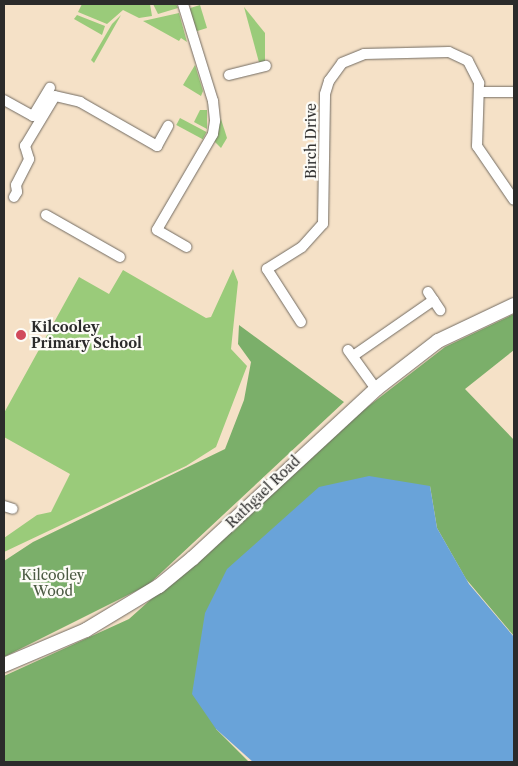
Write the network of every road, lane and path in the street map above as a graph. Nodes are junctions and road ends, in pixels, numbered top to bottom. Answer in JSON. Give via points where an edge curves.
{"nodes":[{"id":1,"x":184,"y":4,"type":"edge"},
{"id":2,"x":266,"y":66,"type":"dead end"},
{"id":3,"x":229,"y":75,"type":"dead end"},
{"id":4,"x":50,"y":88,"type":"dead end"},
{"id":5,"x":479,"y":92,"type":"junction"},
{"id":6,"x":514,"y":92,"type":"edge"},
{"id":7,"x":4,"y":100,"type":"edge"},
{"id":8,"x":168,"y":126,"type":"dead end"},
{"id":9,"x":14,"y":197,"type":"dead end"},
{"id":10,"x":514,"y":200,"type":"edge"},
{"id":11,"x":46,"y":215,"type":"dead end"},
{"id":12,"x":187,"y":247,"type":"dead end"},
{"id":13,"x":120,"y":257,"type":"dead end"},
{"id":14,"x":514,"y":305,"type":"edge"},
{"id":15,"x":440,"y":310,"type":"dead end"},
{"id":16,"x":301,"y":322,"type":"dead end"},
{"id":17,"x":376,"y":389,"type":"junction"},
{"id":18,"x":4,"y":665,"type":"edge"}],
"edges":[{"from":1,"to":12,"type":"street","via":[[213,101],[215,121],[213,134],[157,230]]},
{"from":2,"to":3,"type":"street"},
{"from":4,"to":7,"type":"street","via":[[33,116]]},
{"from":5,"to":6,"type":"street"},
{"from":5,"to":10,"type":"street","name":"Birch Drive","via":[[477,146]]},
{"from":5,"to":16,"type":"street","name":"Birch Drive","via":[[473,66],[449,52],[364,54],[342,63],[324,94],[323,224],[302,247],[267,270]]},
{"from":8,"to":9,"type":"street","via":[[157,146],[80,102],[55,96],[25,146],[30,159],[16,185]]},
{"from":11,"to":13,"type":"street"},
{"from":14,"to":17,"type":"street","name":"Rathgael Road","via":[[438,341]]},
{"from":15,"to":17,"type":"street","via":[[431,296],[350,353]]},
{"from":17,"to":18,"type":"street","name":"Rathgael Road","via":[[159,586],[86,630]]}]}
